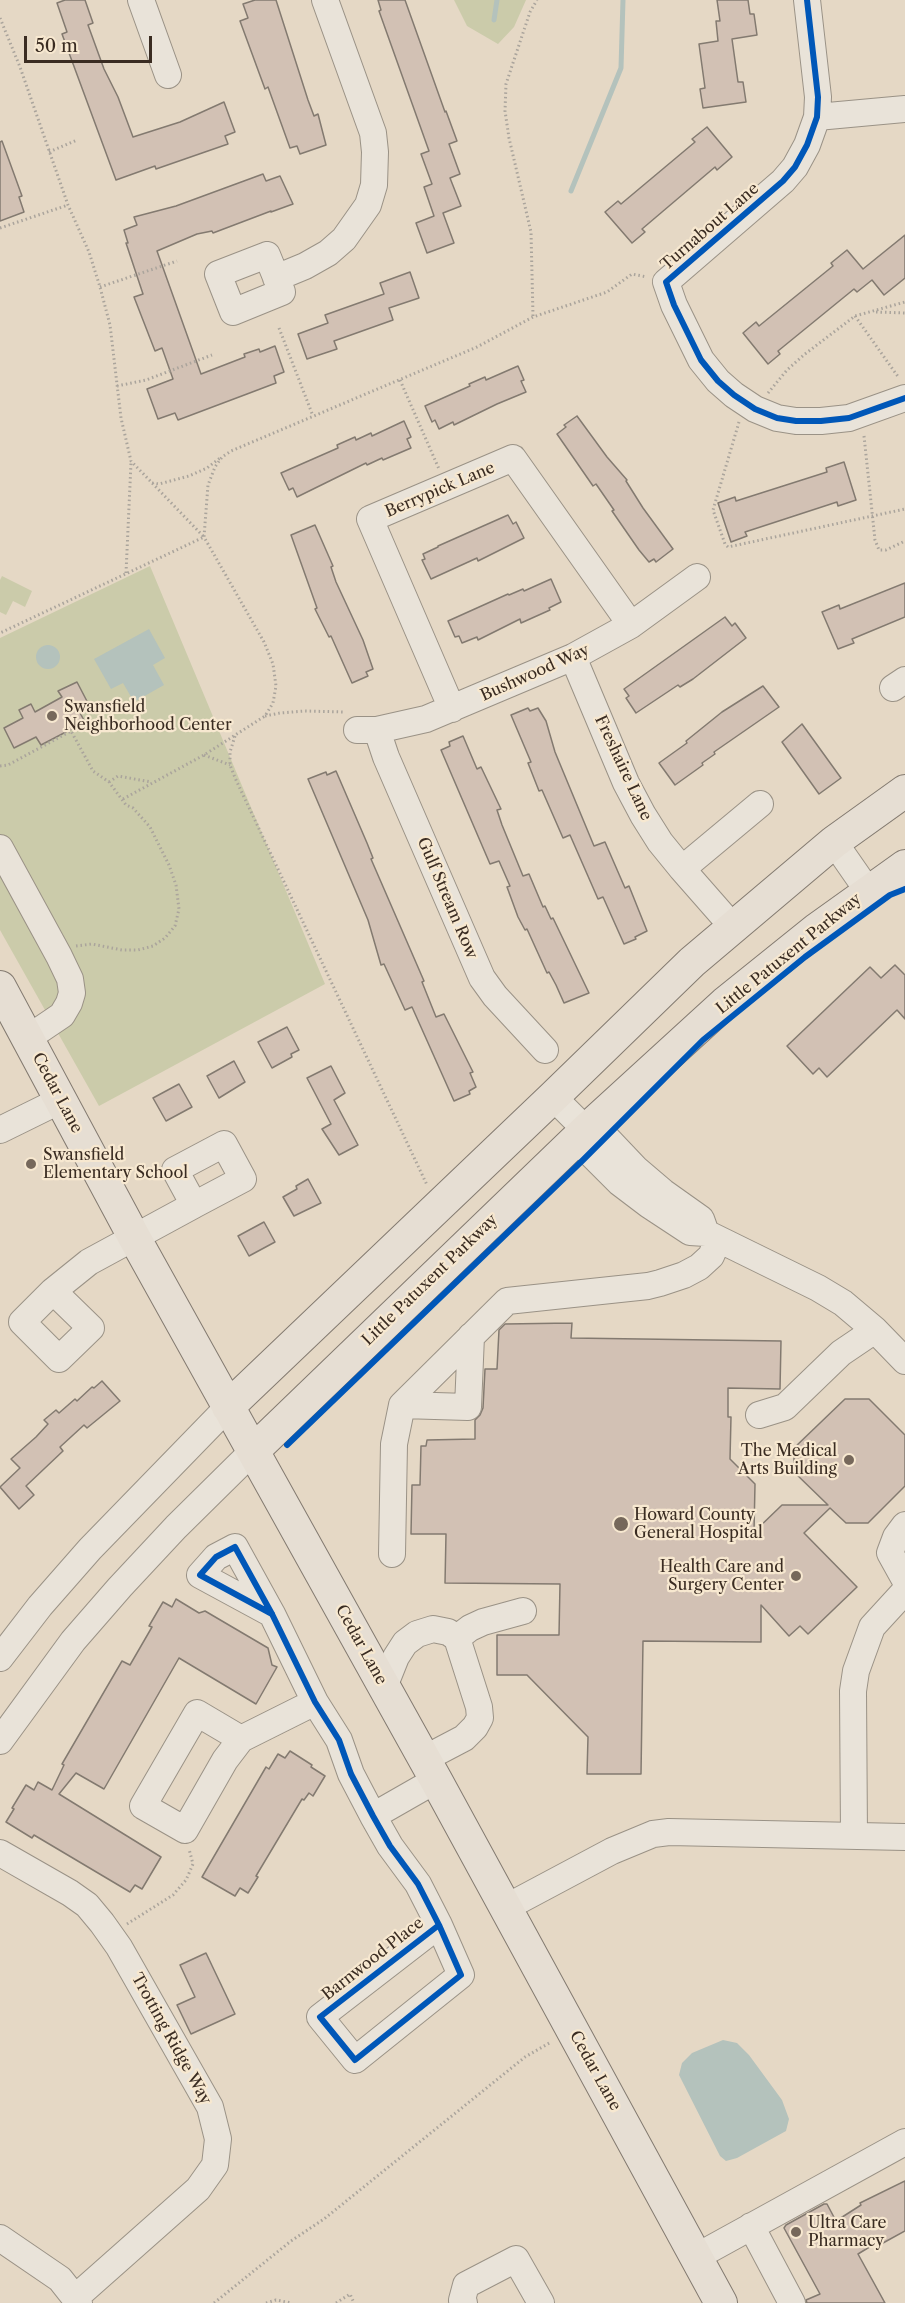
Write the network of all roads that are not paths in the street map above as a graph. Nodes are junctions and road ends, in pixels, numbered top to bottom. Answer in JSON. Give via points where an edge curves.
{"nodes":[{"id":1,"x":325,"y":0,"type":"edge"},
{"id":2,"x":807,"y":0,"type":"edge"},
{"id":3,"x":144,"y":1,"type":"edge"},
{"id":4,"x":168,"y":75,"type":"dead end"},
{"id":5,"x":905,"y":109,"type":"edge"},
{"id":6,"x":817,"y":117,"type":"junction"},
{"id":7,"x":276,"y":278,"type":"dead end"},
{"id":8,"x":905,"y":398,"type":"edge"},
{"id":9,"x":697,"y":577,"type":"dead end"},
{"id":10,"x":631,"y":625,"type":"junction"},
{"id":11,"x":573,"y":657,"type":"junction"},
{"id":12,"x":452,"y":709,"type":"junction"},
{"id":13,"x":367,"y":730,"type":"joint"},
{"id":14,"x":905,"y":791,"type":"edge"},
{"id":15,"x":760,"y":804,"type":"dead end"},
{"id":16,"x":834,"y":842,"type":"junction"},
{"id":17,"x":0,"y":848,"type":"edge"},
{"id":18,"x":905,"y":866,"type":"edge"},
{"id":19,"x":682,"y":869,"type":"junction"},
{"id":20,"x":868,"y":891,"type":"junction"},
{"id":21,"x":732,"y":926,"type":"junction"},
{"id":22,"x":0,"y":987,"type":"edge"},
{"id":23,"x":28,"y":1038,"type":"junction"},
{"id":24,"x":545,"y":1050,"type":"dead end"},
{"id":25,"x":554,"y":1097,"type":"junction"},
{"id":26,"x":61,"y":1100,"type":"junction"},
{"id":27,"x":0,"y":1130,"type":"edge"},
{"id":28,"x":586,"y":1130,"type":"junction"},
{"id":29,"x":194,"y":1205,"type":"dead end"},
{"id":30,"x":712,"y":1236,"type":"junction"},
{"id":31,"x":134,"y":1237,"type":"junction"},
{"id":32,"x":53,"y":1291,"type":"dead end"},
{"id":33,"x":875,"y":1330,"type":"junction"},
{"id":34,"x":471,"y":1336,"type":"junction"},
{"id":35,"x":905,"y":1361,"type":"edge"},
{"id":36,"x":402,"y":1405,"type":"junction"},
{"id":37,"x":228,"y":1407,"type":"junction"},
{"id":38,"x":759,"y":1415,"type":"dead end"},
{"id":39,"x":253,"y":1451,"type":"junction"},
{"id":40,"x":905,"y":1525,"type":"edge"},
{"id":41,"x":392,"y":1554,"type":"dead end"},
{"id":42,"x":905,"y":1581,"type":"edge"},
{"id":43,"x":905,"y":1591,"type":"edge"},
{"id":44,"x":523,"y":1611,"type":"dead end"},
{"id":45,"x":272,"y":1614,"type":"dead end"},
{"id":46,"x":457,"y":1638,"type":"junction"},
{"id":47,"x":0,"y":1658,"type":"edge"},
{"id":48,"x":384,"y":1687,"type":"junction"},
{"id":49,"x":315,"y":1702,"type":"junction"},
{"id":50,"x":242,"y":1739,"type":"junction"},
{"id":51,"x":0,"y":1741,"type":"edge"},
{"id":52,"x":430,"y":1770,"type":"junction"},
{"id":53,"x":373,"y":1816,"type":"junction"},
{"id":54,"x":854,"y":1836,"type":"junction"},
{"id":55,"x":905,"y":1837,"type":"edge"},
{"id":56,"x":0,"y":1853,"type":"edge"},
{"id":57,"x":505,"y":1908,"type":"junction"},
{"id":58,"x":438,"y":1925,"type":"junction"},
{"id":59,"x":905,"y":2142,"type":"edge"},
{"id":60,"x":751,"y":2226,"type":"junction"},
{"id":61,"x":0,"y":2238,"type":"edge"},
{"id":62,"x":696,"y":2257,"type":"junction"},
{"id":63,"x":77,"y":2301,"type":"edge"},
{"id":64,"x":464,"y":2303,"type":"edge"},
{"id":65,"x":541,"y":2303,"type":"edge"},
{"id":66,"x":721,"y":2303,"type":"edge"},
{"id":67,"x":792,"y":2303,"type":"edge"}],
"edges":[{"from":1,"to":7,"type":"street","via":[[374,133],[374,185],[368,205],[344,239],[328,253]]},
{"from":2,"to":6,"type":"street","name":"Turnabout Lane"},
{"from":3,"to":4,"type":"street"},
{"from":5,"to":6,"type":"street"},
{"from":6,"to":8,"type":"street","name":"Turnabout Lane","via":[[807,146],[783,181],[666,282],[701,360],[717,381],[750,406],[796,422],[849,418]]},
{"from":9,"to":10,"type":"street","name":"Bushwood Way"},
{"from":10,"to":11,"type":"street","name":"Bushwood Way"},
{"from":10,"to":12,"type":"street","name":"Berrypick Lane","via":[[513,458],[370,519]]},
{"from":11,"to":12,"type":"street","name":"Bushwood Way"},
{"from":11,"to":19,"type":"street","name":"Freshaire Lane","via":[[626,783],[660,842]]},
{"from":12,"to":13,"type":"street","name":"Bushwood Way","via":[[426,719]]},
{"from":13,"to":24,"type":"street","name":"Gulf Stream Row","via":[[391,768],[482,978]]},
{"from":14,"to":16,"type":"main road"},
{"from":15,"to":19,"type":"street"},
{"from":16,"to":20,"type":"street"},
{"from":16,"to":21,"type":"main road"},
{"from":17,"to":23,"type":"street","via":[[70,979],[72,993],[62,1015]]},
{"from":18,"to":20,"type":"main road","name":"Little Patuxent Parkway"},
{"from":19,"to":21,"type":"street","name":"Freshaire Lane"},
{"from":20,"to":28,"type":"main road","name":"Little Patuxent Parkway","via":[[726,1003]]},
{"from":21,"to":25,"type":"main road"},
{"from":22,"to":23,"type":"main road","name":"Cedar Lane"},
{"from":23,"to":26,"type":"main road","name":"Cedar Lane"},
{"from":25,"to":28,"type":"street"},
{"from":25,"to":37,"type":"main road"},
{"from":26,"to":27,"type":"street"},
{"from":26,"to":31,"type":"main road","name":"Cedar Lane"},
{"from":28,"to":30,"type":"street","via":[[599,1130],[654,1184],[701,1219]]},
{"from":28,"to":39,"type":"main road","name":"Little Patuxent Parkway"},
{"from":29,"to":31,"type":"street"},
{"from":30,"to":33,"type":"street","via":[[818,1288]]},
{"from":30,"to":34,"type":"street","via":[[711,1256],[684,1275],[648,1286],[507,1301]]},
{"from":31,"to":32,"type":"street","via":[[88,1262]]},
{"from":31,"to":37,"type":"main road","name":"Cedar Lane"},
{"from":33,"to":35,"type":"street"},
{"from":33,"to":38,"type":"street","via":[[841,1353],[785,1407]]},
{"from":34,"to":36,"type":"street"},
{"from":34,"to":36,"type":"street","via":[[468,1407]]},
{"from":36,"to":41,"type":"street","via":[[395,1429]]},
{"from":37,"to":39,"type":"main road","name":"Cedar Lane"},
{"from":37,"to":47,"type":"street","via":[[90,1549]]},
{"from":39,"to":48,"type":"main road","name":"Cedar Lane"},
{"from":39,"to":51,"type":"street","name":"Little Patuxent Parkway","via":[[120,1587],[74,1641]]},
{"from":40,"to":42,"type":"street","via":[[890,1553]]},
{"from":43,"to":54,"type":"street","via":[[872,1627],[856,1671]]},
{"from":44,"to":46,"type":"street","via":[[483,1622]]},
{"from":45,"to":49,"type":"street","name":"Barnwood Place"},
{"from":46,"to":48,"type":"street","via":[[433,1629],[417,1634],[405,1643]]},
{"from":46,"to":52,"type":"street","via":[[480,1718]]},
{"from":48,"to":52,"type":"main road","name":"Cedar Lane"},
{"from":49,"to":50,"type":"street"},
{"from":49,"to":53,"type":"street","name":"Barnwood Place","via":[[339,1740]]},
{"from":50,"to":50,"type":"street","via":[[197,1713],[143,1806],[185,1830],[225,1760]]},
{"from":52,"to":53,"type":"street"},
{"from":52,"to":57,"type":"main road","name":"Cedar Lane"},
{"from":53,"to":58,"type":"street","name":"Barnwood Place","via":[[418,1884]]},
{"from":54,"to":55,"type":"street"},
{"from":54,"to":57,"type":"street","via":[[653,1834],[612,1851]]},
{"from":56,"to":63,"type":"street","name":"Trotting Ridge Way","via":[[87,1905],[119,1947],[216,2124],[218,2146],[214,2165],[198,2189]]},
{"from":57,"to":62,"type":"main road","name":"Cedar Lane"},
{"from":58,"to":58,"type":"street","name":"Barnwood Place","via":[[320,2016],[355,2060],[461,1975]]},
{"from":59,"to":60,"type":"street"},
{"from":60,"to":62,"type":"street"},
{"from":60,"to":67,"type":"street"},
{"from":61,"to":63,"type":"street","via":[[60,2279]]},
{"from":62,"to":66,"type":"main road","name":"Cedar Lane"},
{"from":64,"to":65,"type":"street","via":[[466,2285],[516,2259]]}]}
